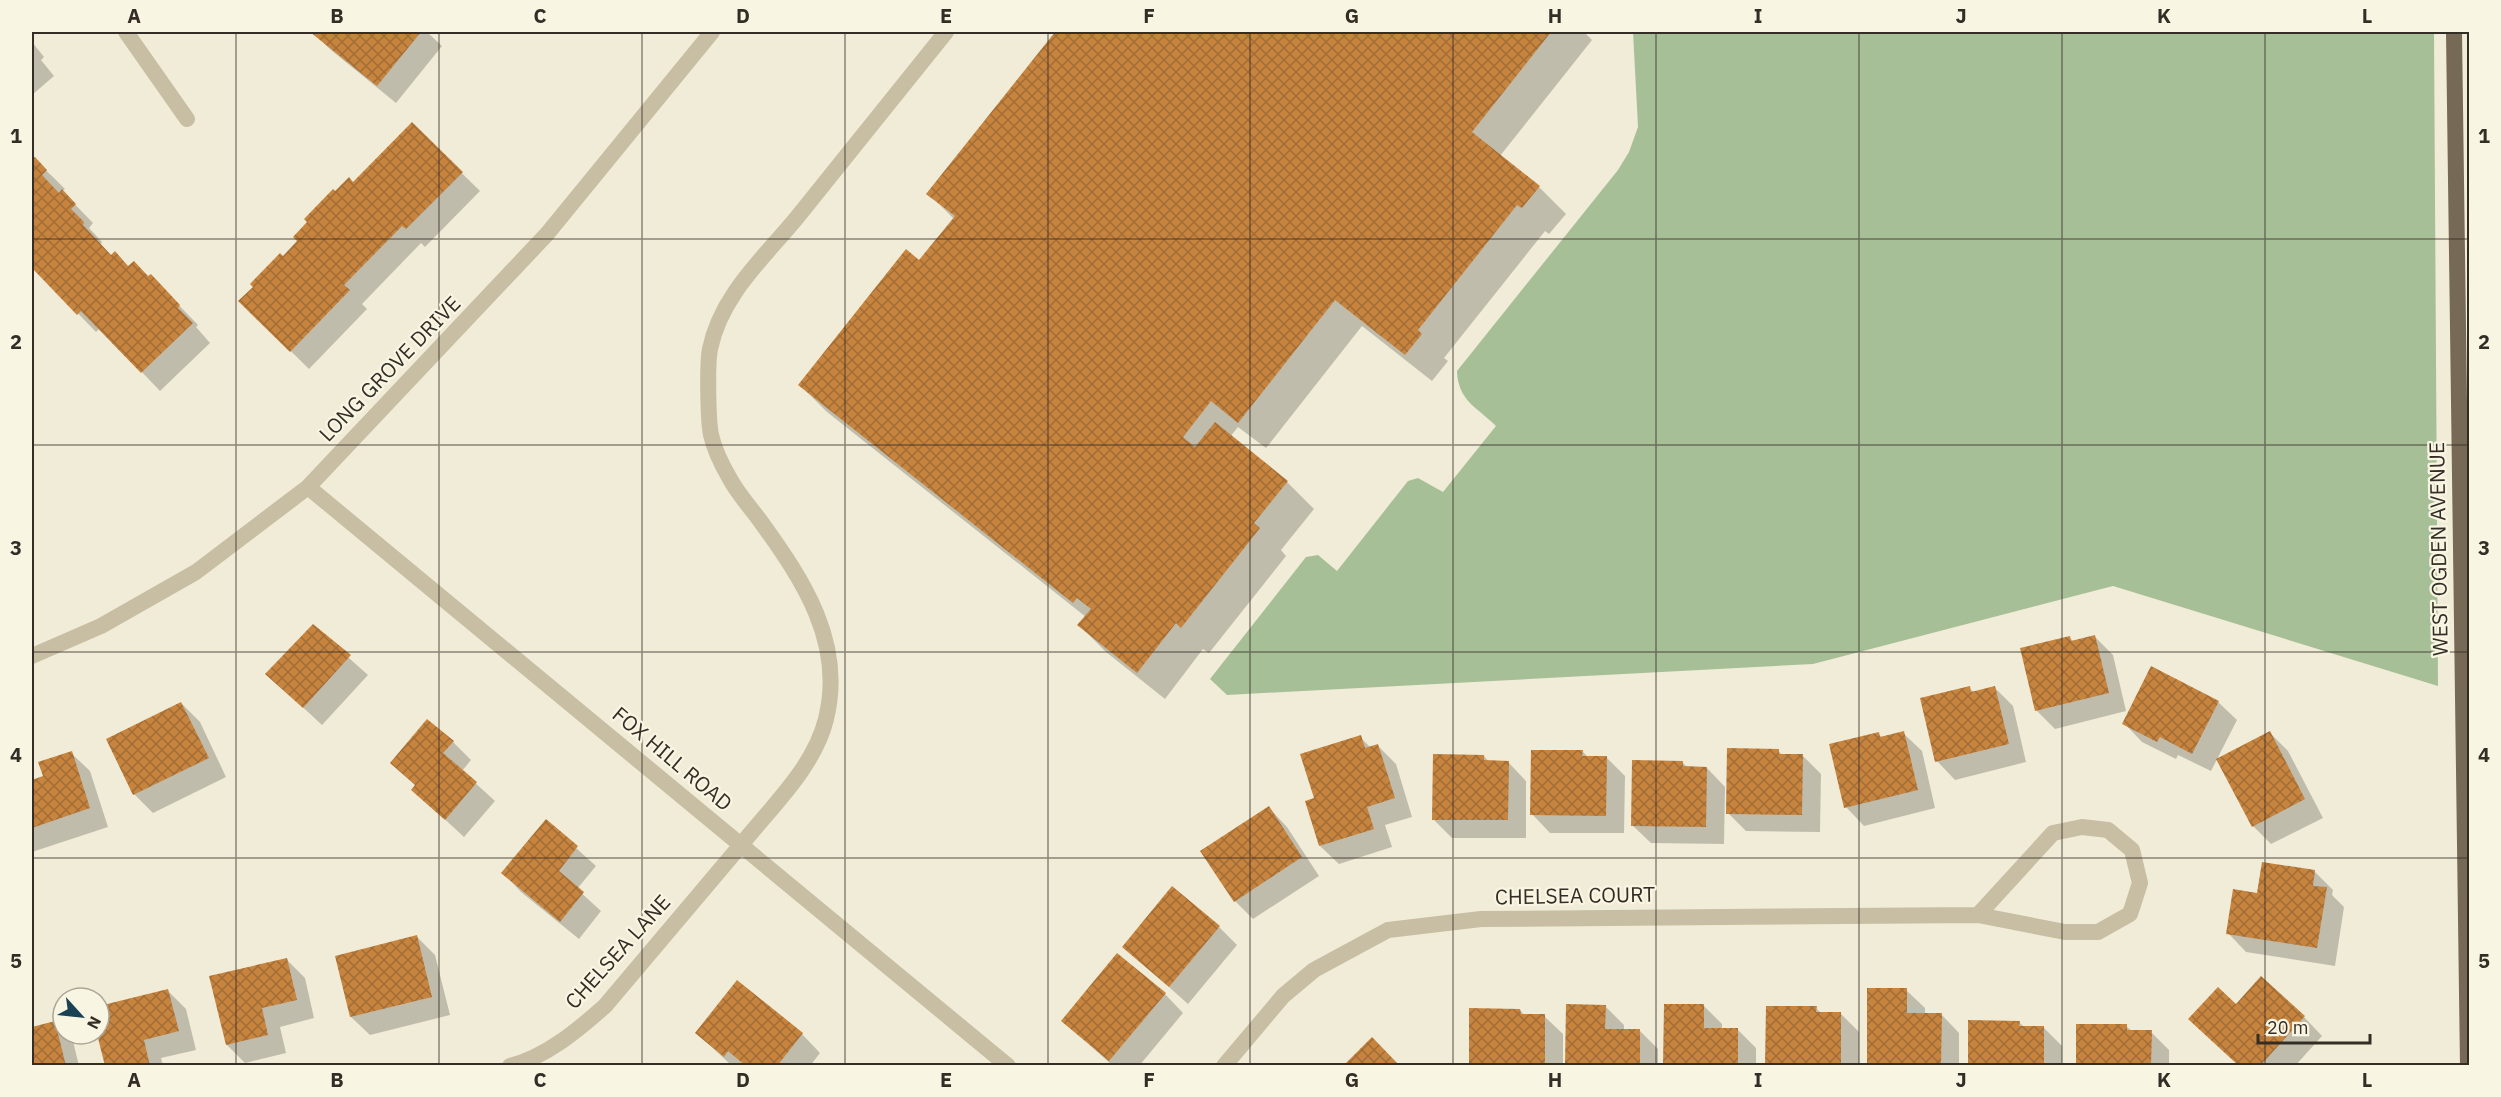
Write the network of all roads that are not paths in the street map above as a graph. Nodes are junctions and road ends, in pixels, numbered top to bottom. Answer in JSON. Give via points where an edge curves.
{"nodes":[{"id":1,"x":126,"y":32,"type":"edge"},
{"id":2,"x":712,"y":32,"type":"edge"},
{"id":3,"x":946,"y":32,"type":"edge"},
{"id":4,"x":2454,"y":32,"type":"edge"},
{"id":5,"x":187,"y":118,"type":"dead end"},
{"id":6,"x":308,"y":487,"type":"junction"},
{"id":7,"x":32,"y":656,"type":"edge"},
{"id":8,"x":741,"y":845,"type":"junction"},
{"id":9,"x":1978,"y":915,"type":"junction"},
{"id":10,"x":510,"y":1065,"type":"edge"},
{"id":11,"x":1008,"y":1065,"type":"edge"},
{"id":12,"x":1224,"y":1065,"type":"edge"},
{"id":13,"x":2468,"y":1065,"type":"edge"}],
"edges":[{"from":1,"to":5,"type":"street"},
{"from":2,"to":6,"type":"street","name":"LONG GROVE DRIVE","via":[[547,234]]},
{"from":3,"to":8,"type":"street","name":"CHELSEA LANE","via":[[776,244],[743,279],[724,310],[710,349],[711,434],[730,478],[786,557],[813,604],[827,640],[830,680],[826,719],[815,746],[796,777]]},
{"from":4,"to":13,"type":"main road","name":"WEST OGDEN AVENUE"},
{"from":6,"to":7,"type":"street","name":"LONG GROVE DRIVE","via":[[179,583],[101,626]]},
{"from":6,"to":8,"type":"street","name":"FOX HILL ROAD"},
{"from":8,"to":10,"type":"street","name":"CHELSEA LANE","via":[[605,1006],[580,1029],[526,1062]]},
{"from":8,"to":11,"type":"street","name":"FOX HILL ROAD"},
{"from":9,"to":9,"type":"street","name":"CHELSEA COURT","via":[[2065,932],[2098,932],[2130,914],[2140,883],[2132,850],[2108,830],[2082,827],[2053,833]]},
{"from":9,"to":12,"type":"street","name":"CHELSEA COURT","via":[[1481,919],[1388,930],[1314,970],[1283,996]]}]}
